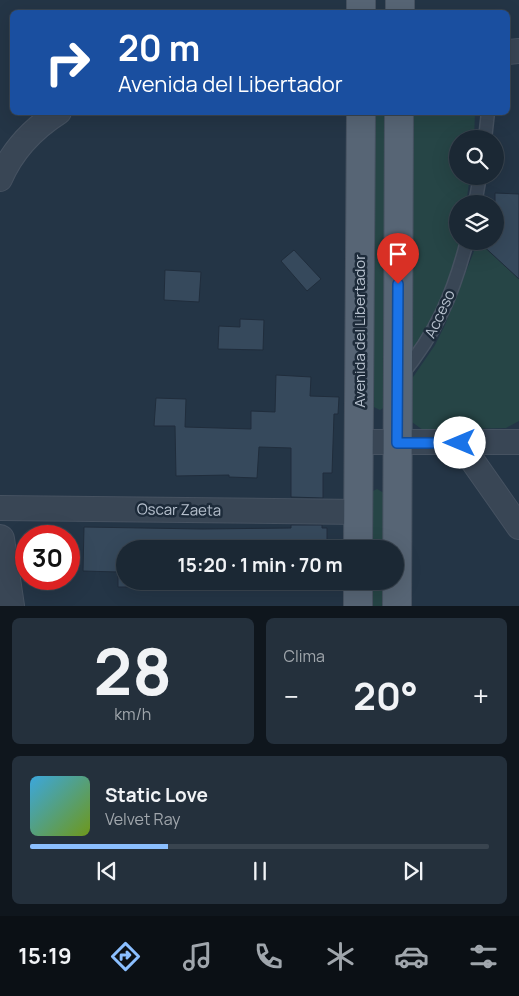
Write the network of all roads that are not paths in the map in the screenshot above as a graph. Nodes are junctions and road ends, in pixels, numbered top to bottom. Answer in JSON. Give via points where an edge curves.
{"nodes":[{"id":1,"x":55,"y":115,"type":"edge"},
{"id":2,"x":361,"y":115,"type":"edge"},
{"id":3,"x":399,"y":115,"type":"edge"},
{"id":4,"x":488,"y":115,"type":"edge"},
{"id":5,"x":486,"y":130,"type":"edge"},
{"id":6,"x":0,"y":179,"type":"edge"},
{"id":7,"x":465,"y":250,"type":"edge"},
{"id":8,"x":397,"y":380,"type":"junction"},
{"id":9,"x":359,"y":442,"type":"junction"},
{"id":10,"x":519,"y":442,"type":"edge"},
{"id":11,"x":397,"y":443,"type":"junction"},
{"id":12,"x":460,"y":443,"type":"junction"},
{"id":13,"x":0,"y":508,"type":"edge"},
{"id":14,"x":358,"y":512,"type":"junction"},
{"id":15,"x":519,"y":527,"type":"edge"},
{"id":16,"x":0,"y":538,"type":"edge"},
{"id":17,"x":358,"y":540,"type":"edge"},
{"id":18,"x":358,"y":590,"type":"edge"},
{"id":19,"x":10,"y":606,"type":"edge"},
{"id":20,"x":358,"y":606,"type":"edge"},
{"id":21,"x":397,"y":606,"type":"edge"}],
"edges":[{"from":1,"to":6,"type":"street","via":[[25,140],[5,166]]},
{"from":2,"to":9,"type":"main road","name":"Avenida del Libertador"},
{"from":3,"to":8,"type":"main road"},
{"from":4,"to":5,"type":"lane"},
{"from":7,"to":8,"type":"lane","name":"Acceso","via":[[435,328],[423,350]]},
{"from":8,"to":11,"type":"main road"},
{"from":9,"to":11,"type":"street"},
{"from":9,"to":14,"type":"main road","name":"Avenida del Libertador"},
{"from":10,"to":12,"type":"street"},
{"from":11,"to":12,"type":"street"},
{"from":11,"to":21,"type":"main road"},
{"from":12,"to":15,"type":"street"},
{"from":13,"to":14,"type":"street","name":"Oscar Zaeta"},
{"from":14,"to":17,"type":"main road","name":"Avenida del Libertador"},
{"from":16,"to":19,"type":"street"},
{"from":18,"to":20,"type":"main road"}]}
